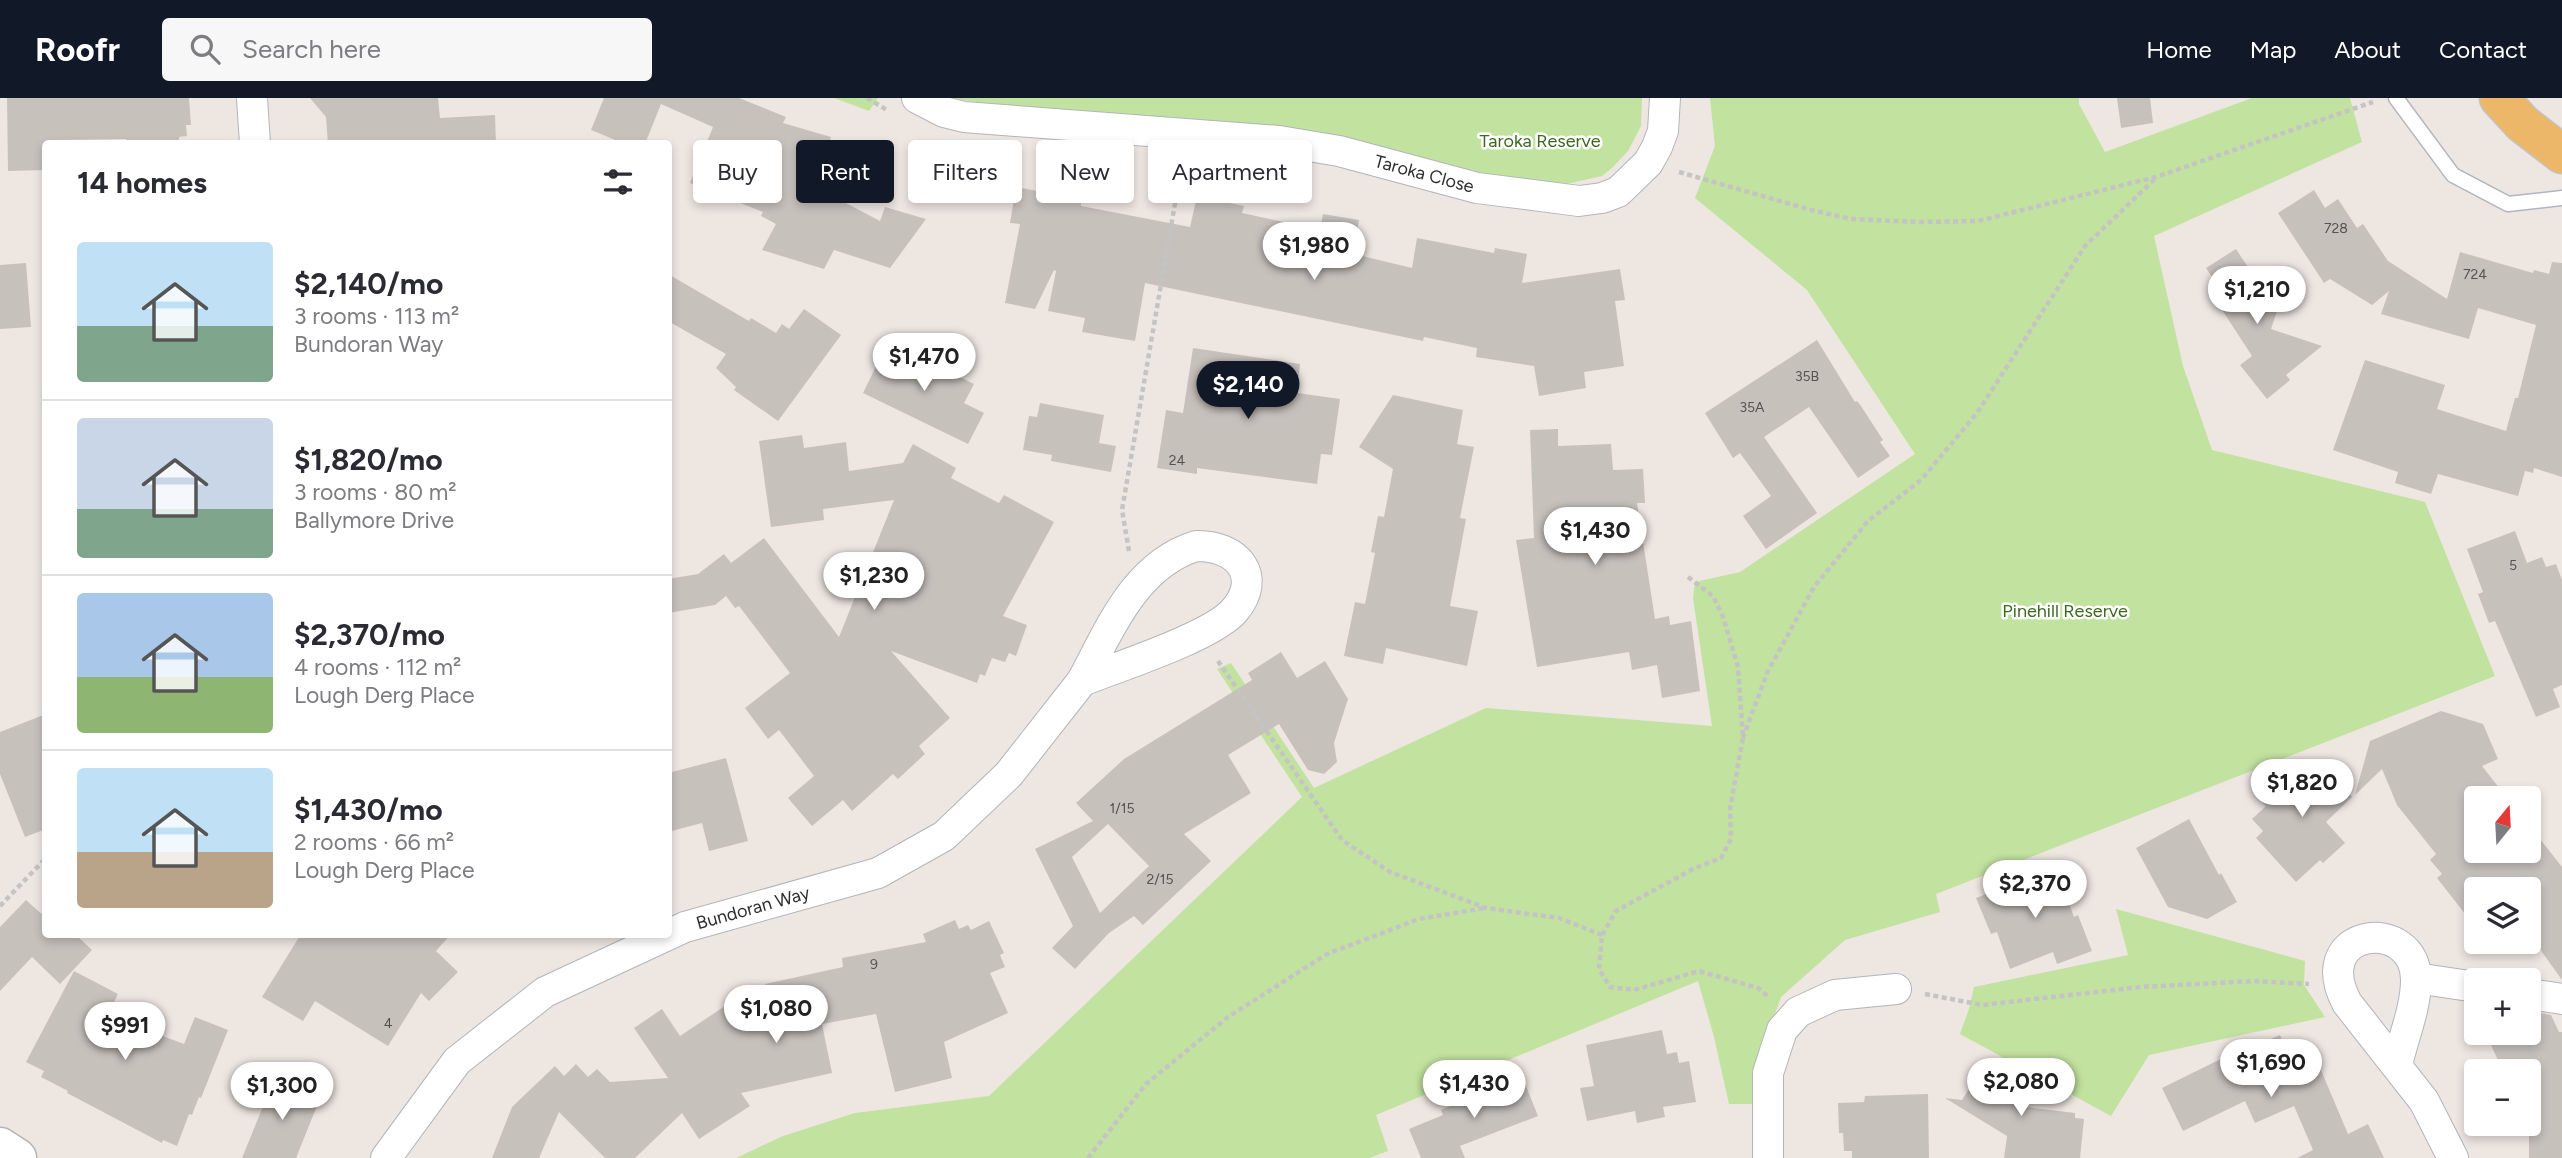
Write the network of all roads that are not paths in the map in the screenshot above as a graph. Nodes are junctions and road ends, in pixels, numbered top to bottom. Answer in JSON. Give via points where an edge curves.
{"nodes":[{"id":1,"x":252,"y":98,"type":"edge"},
{"id":2,"x":916,"y":98,"type":"edge"},
{"id":3,"x":1665,"y":98,"type":"edge"},
{"id":4,"x":2396,"y":98,"type":"edge"},
{"id":5,"x":2499,"y":98,"type":"edge"},
{"id":6,"x":255,"y":140,"type":"edge"},
{"id":7,"x":2562,"y":154,"type":"edge"},
{"id":8,"x":2562,"y":198,"type":"edge"},
{"id":9,"x":1082,"y":681,"type":"junction"},
{"id":10,"x":672,"y":934,"type":"edge"},
{"id":11,"x":663,"y":938,"type":"edge"},
{"id":12,"x":2416,"y":978,"type":"junction"},
{"id":13,"x":2464,"y":985,"type":"edge"},
{"id":14,"x":1896,"y":989,"type":"road end"},
{"id":15,"x":2541,"y":996,"type":"edge"},
{"id":16,"x":2562,"y":999,"type":"edge"},
{"id":17,"x":2397,"y":1065,"type":"junction"},
{"id":18,"x":0,"y":1147,"type":"edge"},
{"id":19,"x":17,"y":1158,"type":"edge"},
{"id":20,"x":386,"y":1158,"type":"edge"},
{"id":21,"x":1768,"y":1158,"type":"edge"},
{"id":22,"x":2453,"y":1158,"type":"edge"}],
"edges":[{"from":1,"to":6,"type":"street"},
{"from":2,"to":3,"type":"street","name":"Taroka Close","via":[[964,117],[1308,146],[1478,188],[1579,201],[1618,191],[1648,163],[1663,131]]},
{"from":4,"to":8,"type":"lane","via":[[2453,175],[2508,204]]},
{"from":5,"to":7,"type":"main road"},
{"from":9,"to":9,"type":"street","name":"Bundoran Way","via":[[1122,606],[1167,559],[1208,546],[1241,563],[1247,585],[1233,613],[1199,634]]},
{"from":9,"to":10,"type":"street","name":"Bundoran Way","via":[[1009,774],[944,836],[878,873]]},
{"from":11,"to":20,"type":"street","name":"Bundoran Way","via":[[545,992],[457,1062]]},
{"from":12,"to":13,"type":"street"},
{"from":12,"to":17,"type":"street"},
{"from":12,"to":17,"type":"street","via":[[2407,952],[2371,936],[2351,944],[2337,974],[2347,1003]]},
{"from":14,"to":21,"type":"street","via":[[1835,995],[1798,1012],[1782,1030],[1768,1073]]},
{"from":15,"to":16,"type":"street"},
{"from":17,"to":22,"type":"street","via":[[2424,1101]]},
{"from":18,"to":19,"type":"main road"}]}
